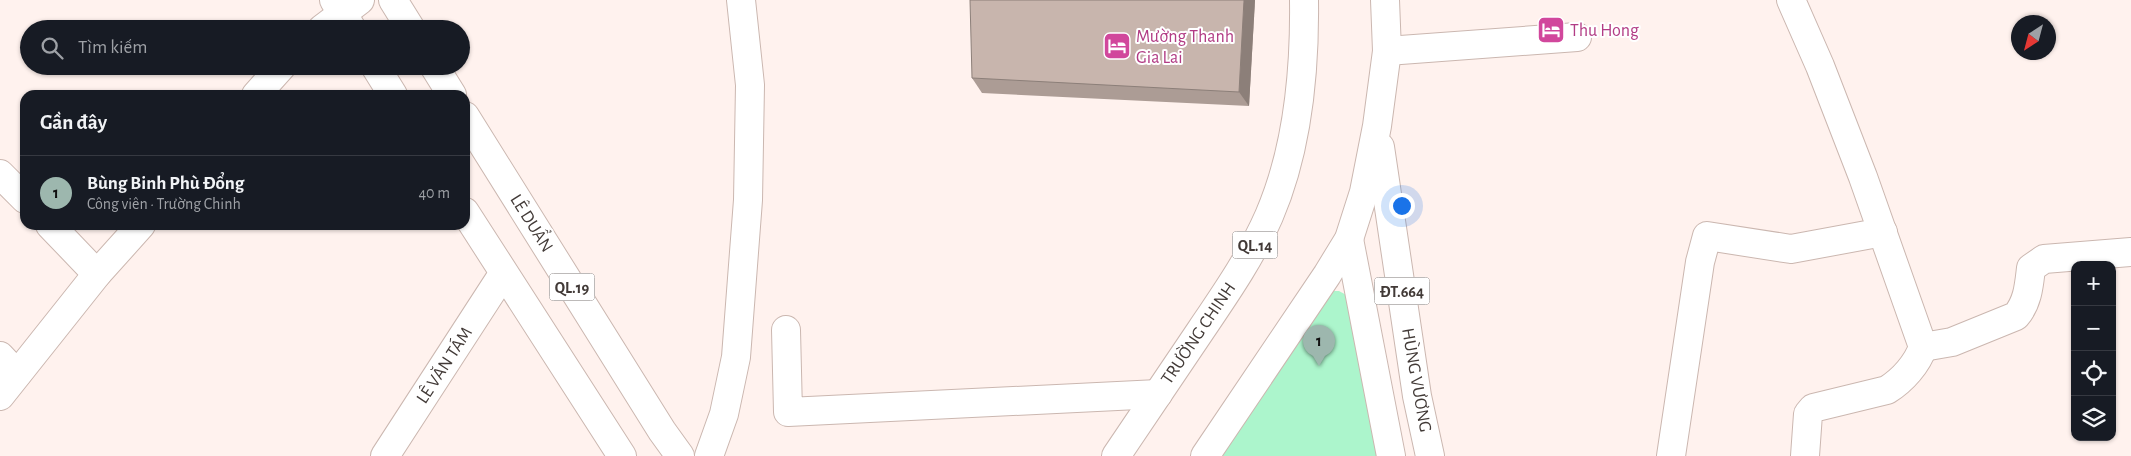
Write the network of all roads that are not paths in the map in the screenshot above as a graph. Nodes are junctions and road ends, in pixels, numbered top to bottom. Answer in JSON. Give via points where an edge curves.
{"nodes":[{"id":1,"x":393,"y":0,"type":"edge"},
{"id":2,"x":741,"y":0,"type":"edge"},
{"id":3,"x":1304,"y":0,"type":"edge"},
{"id":4,"x":1385,"y":0,"type":"edge"},
{"id":5,"x":1791,"y":0,"type":"edge"},
{"id":6,"x":405,"y":20,"type":"edge"},
{"id":7,"x":1577,"y":36,"type":"dead end"},
{"id":8,"x":1388,"y":51,"type":"junction"},
{"id":9,"x":274,"y":75,"type":"edge"},
{"id":10,"x":381,"y":75,"type":"edge"},
{"id":11,"x":440,"y":75,"type":"edge"},
{"id":12,"x":260,"y":90,"type":"edge"},
{"id":13,"x":390,"y":90,"type":"edge"},
{"id":14,"x":449,"y":90,"type":"edge"},
{"id":15,"x":470,"y":124,"type":"edge"},
{"id":16,"x":1377,"y":126,"type":"junction"},
{"id":17,"x":0,"y":174,"type":"edge"},
{"id":18,"x":20,"y":195,"type":"edge"},
{"id":19,"x":470,"y":220,"type":"edge"},
{"id":20,"x":55,"y":230,"type":"edge"},
{"id":21,"x":137,"y":230,"type":"edge"},
{"id":22,"x":1883,"y":232,"type":"junction"},
{"id":23,"x":1348,"y":239,"type":"junction"},
{"id":24,"x":2131,"y":252,"type":"edge"},
{"id":25,"x":98,"y":274,"type":"junction"},
{"id":26,"x":503,"y":274,"type":"junction"},
{"id":27,"x":786,"y":330,"type":"dead end"},
{"id":28,"x":1923,"y":347,"type":"junction"},
{"id":29,"x":9,"y":365,"type":"edge"},
{"id":30,"x":1158,"y":394,"type":"junction"},
{"id":31,"x":0,"y":396,"type":"edge"},
{"id":32,"x":385,"y":456,"type":"edge"},
{"id":33,"x":622,"y":456,"type":"edge"},
{"id":34,"x":680,"y":456,"type":"edge"},
{"id":35,"x":709,"y":456,"type":"edge"},
{"id":36,"x":1116,"y":456,"type":"edge"},
{"id":37,"x":1205,"y":456,"type":"edge"},
{"id":38,"x":1391,"y":456,"type":"edge"},
{"id":39,"x":1430,"y":456,"type":"edge"},
{"id":40,"x":1670,"y":456,"type":"edge"},
{"id":41,"x":1805,"y":456,"type":"edge"}],
"edges":[{"from":1,"to":6,"type":"main road"},
{"from":2,"to":35,"type":"main road","via":[[750,85],[748,200],[736,358],[724,414]]},
{"from":3,"to":30,"type":"main road","name":"TRƯỜNG CHINH","number":"QL.14","via":[[1305,41],[1298,105],[1288,161],[1269,215],[1246,263]]},
{"from":4,"to":8,"type":"main road"},
{"from":5,"to":22,"type":"main road","via":[[1824,76]]},
{"from":7,"to":8,"type":"main road"},
{"from":8,"to":16,"type":"main road"},
{"from":9,"to":12,"type":"main road"},
{"from":10,"to":13,"type":"main road"},
{"from":11,"to":14,"type":"main road"},
{"from":15,"to":34,"type":"main road","name":"LÊ DUẨN","number":"QL.19"},
{"from":16,"to":23,"type":"main road","via":[[1364,192]]},
{"from":16,"to":39,"type":"main road","name":"HÙNG VƯƠNG","number":"ĐT.664","via":[[1417,396]]},
{"from":17,"to":18,"type":"main road"},
{"from":19,"to":26,"type":"main road","number":"QL.19"},
{"from":20,"to":25,"type":"main road"},
{"from":21,"to":25,"type":"main road"},
{"from":22,"to":28,"type":"main road"},
{"from":22,"to":40,"type":"main road","via":[[1791,248],[1707,236],[1700,262]]},
{"from":23,"to":37,"type":"main road"},
{"from":23,"to":38,"type":"main road"},
{"from":24,"to":28,"type":"main road","via":[[2044,259],[2031,268],[2023,308],[2016,316],[1952,342]]},
{"from":25,"to":29,"type":"main road"},
{"from":26,"to":32,"type":"main road","name":"LÊ VĂN TÁM"},
{"from":26,"to":33,"type":"main road","number":"QL.19"},
{"from":27,"to":30,"type":"main road","via":[[788,412]]},
{"from":28,"to":41,"type":"main road","via":[[1919,359],[1887,390],[1812,408],[1808,414]]},
{"from":29,"to":31,"type":"main road"},
{"from":30,"to":36,"type":"main road","name":"TRƯỜNG CHINH","number":"QL.14"}]}
